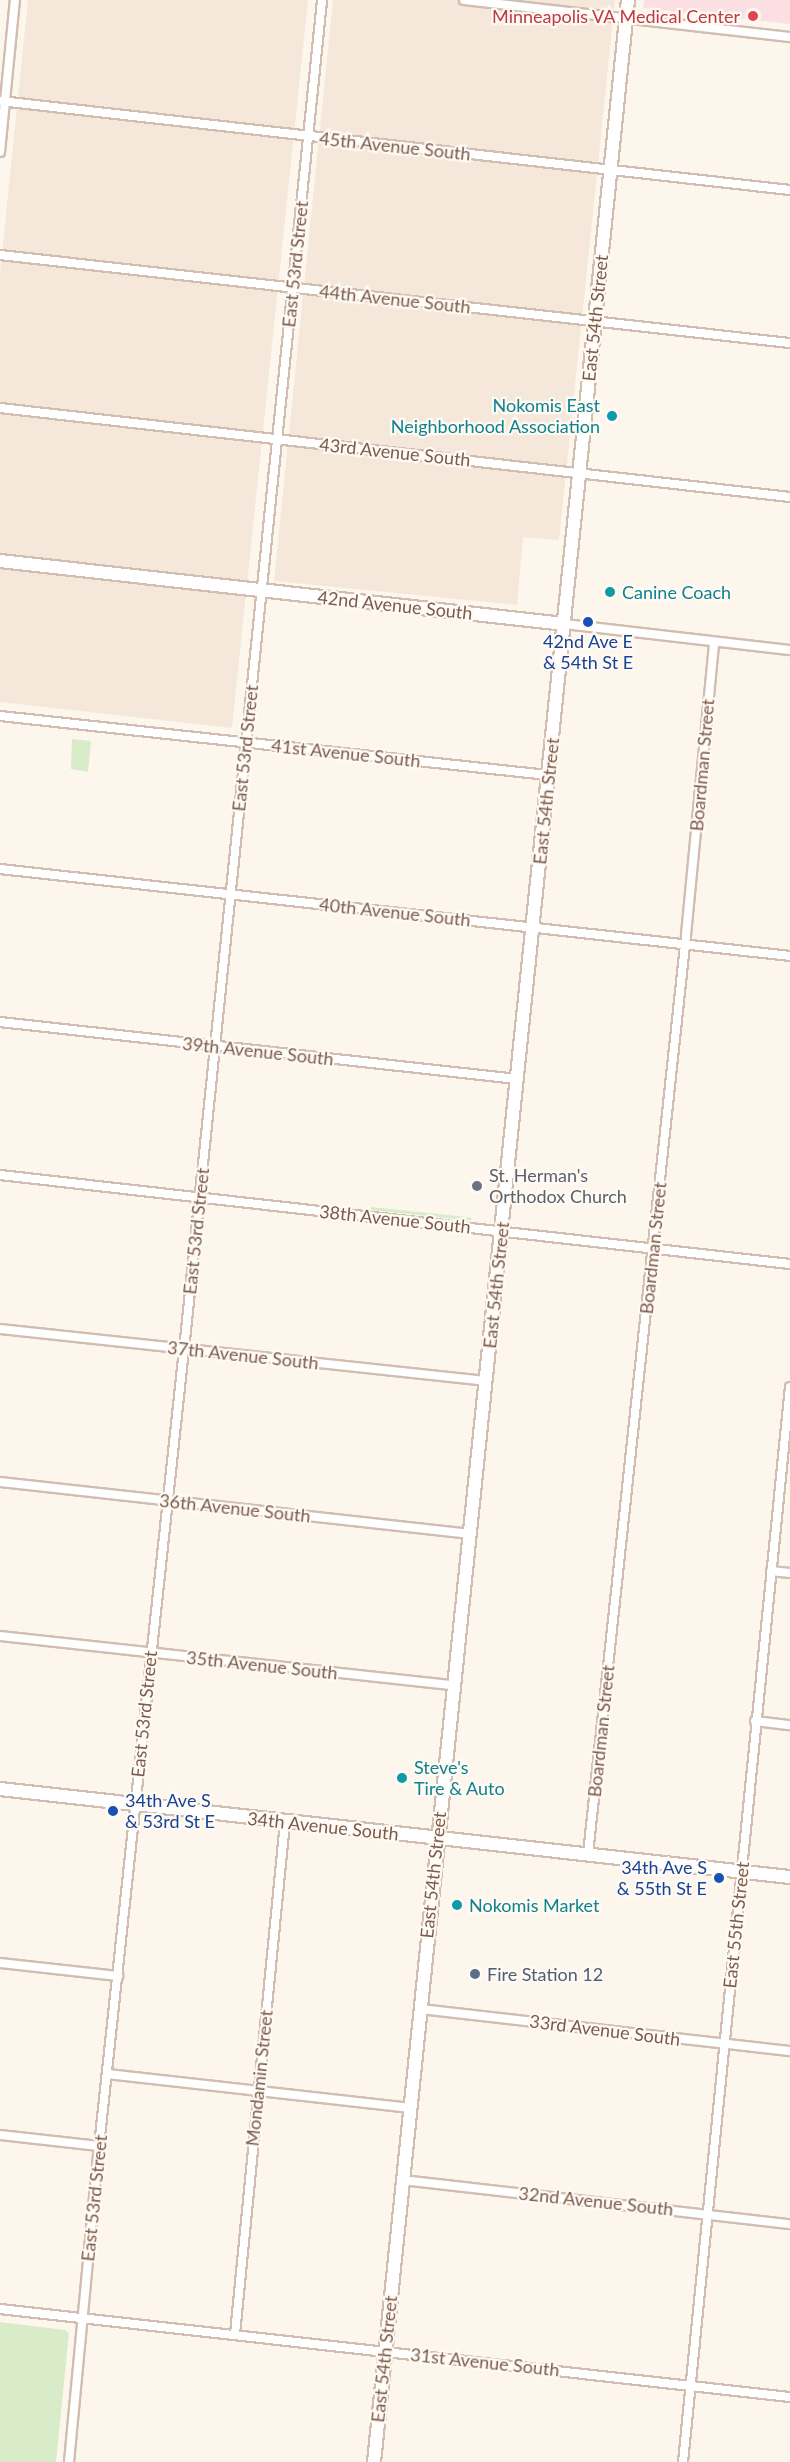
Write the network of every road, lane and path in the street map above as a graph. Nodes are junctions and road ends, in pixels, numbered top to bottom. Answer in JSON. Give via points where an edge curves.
{"nodes":[{"id":1,"x":15,"y":0,"type":"edge"},
{"id":2,"x":322,"y":0,"type":"edge"},
{"id":3,"x":464,"y":0,"type":"edge"},
{"id":4,"x":628,"y":0,"type":"edge"},
{"id":5,"x":626,"y":18,"type":"junction"},
{"id":6,"x":790,"y":37,"type":"edge"},
{"id":7,"x":3,"y":101,"type":"edge"},
{"id":8,"x":308,"y":136,"type":"junction"},
{"id":9,"x":0,"y":152,"type":"edge"},
{"id":10,"x":610,"y":170,"type":"junction"},
{"id":11,"x":790,"y":190,"type":"edge"},
{"id":12,"x":0,"y":255,"type":"edge"},
{"id":13,"x":293,"y":287,"type":"junction"},
{"id":14,"x":595,"y":321,"type":"junction"},
{"id":15,"x":790,"y":343,"type":"edge"},
{"id":16,"x":0,"y":408,"type":"edge"},
{"id":17,"x":277,"y":439,"type":"junction"},
{"id":18,"x":579,"y":473,"type":"junction"},
{"id":19,"x":790,"y":497,"type":"edge"},
{"id":20,"x":0,"y":561,"type":"edge"},
{"id":21,"x":261,"y":590,"type":"junction"},
{"id":22,"x":564,"y":624,"type":"junction"},
{"id":23,"x":714,"y":642,"type":"junction"},
{"id":24,"x":790,"y":650,"type":"edge"},
{"id":25,"x":0,"y":716,"type":"edge"},
{"id":26,"x":246,"y":742,"type":"junction"},
{"id":27,"x":548,"y":775,"type":"junction"},
{"id":28,"x":0,"y":869,"type":"edge"},
{"id":29,"x":230,"y":894,"type":"junction"},
{"id":30,"x":533,"y":927,"type":"junction"},
{"id":31,"x":685,"y":944,"type":"junction"},
{"id":32,"x":790,"y":956,"type":"edge"},
{"id":33,"x":0,"y":1022,"type":"edge"},
{"id":34,"x":214,"y":1046,"type":"junction"},
{"id":35,"x":517,"y":1079,"type":"junction"},
{"id":36,"x":0,"y":1175,"type":"edge"},
{"id":37,"x":200,"y":1197,"type":"junction"},
{"id":38,"x":501,"y":1230,"type":"junction"},
{"id":39,"x":653,"y":1248,"type":"junction"},
{"id":40,"x":790,"y":1264,"type":"edge"},
{"id":41,"x":0,"y":1329,"type":"edge"},
{"id":42,"x":184,"y":1349,"type":"junction"},
{"id":43,"x":486,"y":1381,"type":"junction"},
{"id":44,"x":790,"y":1387,"type":"edge"},
{"id":45,"x":788,"y":1417,"type":"edge"},
{"id":46,"x":0,"y":1482,"type":"edge"},
{"id":47,"x":166,"y":1500,"type":"junction"},
{"id":48,"x":469,"y":1534,"type":"junction"},
{"id":49,"x":771,"y":1570,"type":"junction"},
{"id":50,"x":790,"y":1573,"type":"edge"},
{"id":51,"x":0,"y":1636,"type":"edge"},
{"id":52,"x":151,"y":1653,"type":"junction"},
{"id":53,"x":453,"y":1685,"type":"junction"},
{"id":54,"x":755,"y":1721,"type":"junction"},
{"id":55,"x":790,"y":1725,"type":"edge"},
{"id":56,"x":0,"y":1789,"type":"edge"},
{"id":57,"x":136,"y":1804,"type":"junction"},
{"id":58,"x":285,"y":1822,"type":"junction"},
{"id":59,"x":437,"y":1838,"type":"junction"},
{"id":60,"x":588,"y":1854,"type":"junction"},
{"id":61,"x":741,"y":1871,"type":"junction"},
{"id":62,"x":790,"y":1877,"type":"edge"},
{"id":63,"x":0,"y":1963,"type":"edge"},
{"id":64,"x":118,"y":1976,"type":"junction"},
{"id":65,"x":420,"y":2009,"type":"junction"},
{"id":66,"x":724,"y":2044,"type":"junction"},
{"id":67,"x":790,"y":2051,"type":"edge"},
{"id":68,"x":107,"y":2074,"type":"junction"},
{"id":69,"x":257,"y":2091,"type":"junction"},
{"id":70,"x":409,"y":2108,"type":"junction"},
{"id":71,"x":0,"y":2135,"type":"edge"},
{"id":72,"x":99,"y":2146,"type":"junction"},
{"id":73,"x":402,"y":2180,"type":"junction"},
{"id":74,"x":707,"y":2214,"type":"junction"},
{"id":75,"x":790,"y":2224,"type":"edge"},
{"id":76,"x":0,"y":2309,"type":"edge"},
{"id":77,"x":82,"y":2318,"type":"junction"},
{"id":78,"x":235,"y":2334,"type":"junction"},
{"id":79,"x":384,"y":2351,"type":"junction"},
{"id":80,"x":690,"y":2385,"type":"junction"},
{"id":81,"x":790,"y":2397,"type":"edge"},
{"id":82,"x":69,"y":2462,"type":"edge"},
{"id":83,"x":374,"y":2462,"type":"edge"},
{"id":84,"x":682,"y":2462,"type":"edge"}],
"edges":[{"from":1,"to":7,"type":"street"},
{"from":2,"to":8,"type":"street","name":"East 53rd Street"},
{"from":3,"to":5,"type":"street"},
{"from":4,"to":5,"type":"street","name":"East 54th Street"},
{"from":5,"to":6,"type":"street"},
{"from":5,"to":10,"type":"street","name":"East 54th Street"},
{"from":7,"to":8,"type":"street","name":"45th Avenue South"},
{"from":7,"to":9,"type":"street"},
{"from":8,"to":10,"type":"street","name":"45th Avenue South"},
{"from":8,"to":13,"type":"street","name":"East 53rd Street"},
{"from":10,"to":11,"type":"street","name":"45th Avenue South"},
{"from":10,"to":14,"type":"street","name":"East 54th Street"},
{"from":12,"to":13,"type":"street","name":"44th Avenue South"},
{"from":13,"to":14,"type":"street","name":"44th Avenue South"},
{"from":13,"to":17,"type":"street","name":"East 53rd Street"},
{"from":14,"to":15,"type":"street","name":"44th Avenue South"},
{"from":14,"to":18,"type":"street","name":"East 54th Street"},
{"from":16,"to":17,"type":"street","name":"43rd Avenue South"},
{"from":17,"to":18,"type":"street","name":"43rd Avenue South"},
{"from":17,"to":21,"type":"street","name":"East 53rd Street"},
{"from":18,"to":19,"type":"street","name":"43rd Avenue South"},
{"from":18,"to":22,"type":"street","name":"East 54th Street"},
{"from":20,"to":21,"type":"street","name":"42nd Avenue South"},
{"from":21,"to":22,"type":"street","name":"42nd Avenue South"},
{"from":21,"to":26,"type":"street","name":"East 53rd Street"},
{"from":22,"to":23,"type":"street","name":"42nd Avenue South"},
{"from":22,"to":27,"type":"street","name":"East 54th Street"},
{"from":23,"to":24,"type":"street","name":"42nd Avenue South"},
{"from":23,"to":31,"type":"street","name":"Boardman Street"},
{"from":25,"to":26,"type":"street","name":"41st Avenue South"},
{"from":26,"to":27,"type":"street","name":"41st Avenue South"},
{"from":26,"to":29,"type":"street","name":"East 53rd Street"},
{"from":27,"to":30,"type":"street","name":"East 54th Street"},
{"from":28,"to":29,"type":"street","name":"40th Avenue South"},
{"from":29,"to":30,"type":"street","name":"40th Avenue South"},
{"from":29,"to":34,"type":"street","name":"East 53rd Street"},
{"from":30,"to":31,"type":"street","name":"40th Avenue South"},
{"from":30,"to":35,"type":"street","name":"East 54th Street"},
{"from":31,"to":32,"type":"street","name":"40th Avenue South"},
{"from":31,"to":39,"type":"street","name":"Boardman Street"},
{"from":33,"to":34,"type":"street","name":"39th Avenue South"},
{"from":34,"to":35,"type":"street","name":"39th Avenue South"},
{"from":34,"to":37,"type":"street","name":"East 53rd Street"},
{"from":35,"to":38,"type":"street","name":"East 54th Street"},
{"from":36,"to":37,"type":"street","name":"38th Avenue South"},
{"from":37,"to":38,"type":"street","name":"38th Avenue South"},
{"from":37,"to":42,"type":"street","name":"East 53rd Street"},
{"from":38,"to":39,"type":"street","name":"38th Avenue South"},
{"from":38,"to":43,"type":"street","name":"East 54th Street"},
{"from":39,"to":40,"type":"street","name":"38th Avenue South"},
{"from":39,"to":60,"type":"street","name":"Boardman Street"},
{"from":41,"to":42,"type":"street","name":"37th Avenue South"},
{"from":42,"to":43,"type":"street","name":"37th Avenue South"},
{"from":42,"to":47,"type":"street","name":"East 53rd Street"},
{"from":43,"to":48,"type":"street","name":"East 54th Street"},
{"from":44,"to":45,"type":"street","name":"East 55th Street"},
{"from":45,"to":49,"type":"street","name":"East 55th Street"},
{"from":46,"to":47,"type":"street","name":"36th Avenue South"},
{"from":47,"to":48,"type":"street","name":"36th Avenue South"},
{"from":47,"to":52,"type":"street","name":"East 53rd Street"},
{"from":48,"to":53,"type":"street","name":"East 54th Street"},
{"from":49,"to":50,"type":"street"},
{"from":49,"to":54,"type":"street","name":"East 55th Street"},
{"from":51,"to":52,"type":"street","name":"35th Avenue South"},
{"from":52,"to":53,"type":"street","name":"35th Avenue South"},
{"from":52,"to":57,"type":"street","name":"East 53rd Street"},
{"from":53,"to":59,"type":"street","name":"East 54th Street"},
{"from":54,"to":55,"type":"street"},
{"from":54,"to":61,"type":"street","name":"East 55th Street"},
{"from":56,"to":57,"type":"street","name":"34th Avenue South"},
{"from":57,"to":58,"type":"street","name":"34th Avenue South"},
{"from":57,"to":64,"type":"street","name":"East 53rd Street"},
{"from":58,"to":59,"type":"street","name":"34th Avenue South"},
{"from":58,"to":69,"type":"street","name":"Mondamin Street"},
{"from":59,"to":60,"type":"street","name":"34th Avenue South"},
{"from":59,"to":65,"type":"street","name":"East 54th Street"},
{"from":60,"to":61,"type":"street","name":"34th Avenue South"},
{"from":61,"to":62,"type":"street","name":"34th Avenue South"},
{"from":61,"to":66,"type":"street","name":"East 55th Street"},
{"from":63,"to":64,"type":"street"},
{"from":64,"to":68,"type":"street","name":"East 53rd Street"},
{"from":65,"to":66,"type":"street","name":"33rd Avenue South"},
{"from":65,"to":70,"type":"street","name":"East 54th Street"},
{"from":66,"to":67,"type":"street","name":"33rd Avenue South"},
{"from":66,"to":74,"type":"street","name":"East 55th Street"},
{"from":68,"to":69,"type":"street"},
{"from":68,"to":72,"type":"street","name":"East 53rd Street"},
{"from":69,"to":70,"type":"street"},
{"from":69,"to":78,"type":"street","name":"Mondamin Street"},
{"from":70,"to":73,"type":"street","name":"East 54th Street"},
{"from":71,"to":72,"type":"street"},
{"from":72,"to":77,"type":"street","name":"East 53rd Street"},
{"from":73,"to":74,"type":"street","name":"32nd Avenue South"},
{"from":73,"to":79,"type":"street","name":"East 54th Street"},
{"from":74,"to":75,"type":"street","name":"32nd Avenue South"},
{"from":74,"to":80,"type":"street","name":"East 55th Street"},
{"from":76,"to":77,"type":"street","name":"31st Avenue South"},
{"from":77,"to":78,"type":"street","name":"31st Avenue South"},
{"from":77,"to":82,"type":"street","name":"East 53rd Street"},
{"from":78,"to":79,"type":"street","name":"31st Avenue South"},
{"from":79,"to":80,"type":"street","name":"31st Avenue South"},
{"from":79,"to":83,"type":"street","name":"East 54th Street"},
{"from":80,"to":81,"type":"street","name":"31st Avenue South"},
{"from":80,"to":84,"type":"street","name":"East 55th Street"}]}
